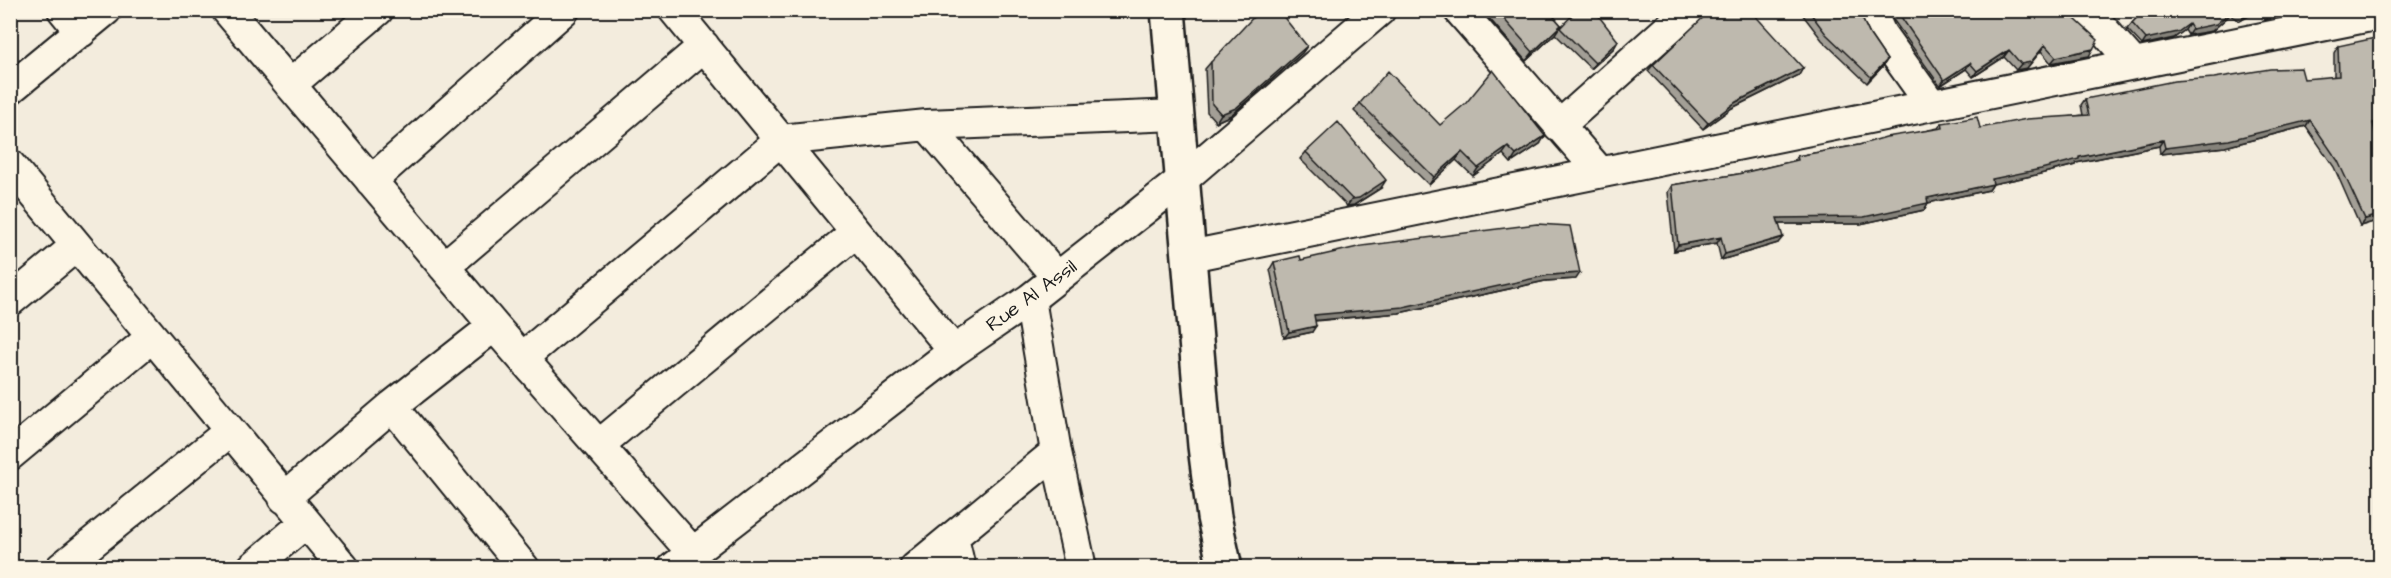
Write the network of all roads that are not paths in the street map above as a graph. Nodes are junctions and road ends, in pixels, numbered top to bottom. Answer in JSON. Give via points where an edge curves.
{"nodes":[{"id":1,"x":106,"y":10,"type":"edge"},
{"id":2,"x":227,"y":10,"type":"edge"},
{"id":3,"x":378,"y":10,"type":"edge"},
{"id":4,"x":564,"y":10,"type":"edge"},
{"id":5,"x":674,"y":10,"type":"edge"},
{"id":6,"x":1168,"y":10,"type":"edge"},
{"id":7,"x":1380,"y":10,"type":"edge"},
{"id":8,"x":1458,"y":10,"type":"edge"},
{"id":9,"x":1689,"y":10,"type":"edge"},
{"id":10,"x":1870,"y":10,"type":"edge"},
{"id":11,"x":2086,"y":10,"type":"edge"},
{"id":12,"x":2380,"y":14,"type":"edge"},
{"id":13,"x":2330,"y":17,"type":"edge"},
{"id":14,"x":72,"y":21,"type":"edge"},
{"id":15,"x":698,"y":31,"type":"edge"},
{"id":16,"x":2134,"y":64,"type":"junction"},
{"id":17,"x":290,"y":85,"type":"junction"},
{"id":18,"x":10,"y":89,"type":"edge"},
{"id":19,"x":1931,"y":104,"type":"junction"},
{"id":20,"x":1177,"y":115,"type":"junction"},
{"id":21,"x":927,"y":125,"type":"junction"},
{"id":22,"x":1559,"y":126,"type":"junction"},
{"id":23,"x":781,"y":140,"type":"junction"},
{"id":24,"x":10,"y":165,"type":"edge"},
{"id":25,"x":1599,"y":171,"type":"junction"},
{"id":26,"x":1183,"y":179,"type":"junction"},
{"id":27,"x":371,"y":181,"type":"junction"},
{"id":28,"x":856,"y":232,"type":"junction"},
{"id":29,"x":76,"y":246,"type":"junction"},
{"id":30,"x":1190,"y":256,"type":"junction"},
{"id":31,"x":444,"y":267,"type":"junction"},
{"id":32,"x":1057,"y":277,"type":"junction"},
{"id":33,"x":1029,"y":299,"type":"junction"},
{"id":34,"x":10,"y":301,"type":"edge"},
{"id":35,"x":494,"y":326,"type":"junction"},
{"id":36,"x":152,"y":337,"type":"junction"},
{"id":37,"x":954,"y":351,"type":"junction"},
{"id":38,"x":522,"y":358,"type":"junction"},
{"id":39,"x":392,"y":406,"type":"junction"},
{"id":40,"x":230,"y":431,"type":"junction"},
{"id":41,"x":599,"y":446,"type":"junction"},
{"id":42,"x":1056,"y":452,"type":"junction"},
{"id":43,"x":10,"y":455,"type":"edge"},
{"id":44,"x":284,"y":498,"type":"junction"},
{"id":45,"x":305,"y":523,"type":"junction"},
{"id":46,"x":953,"y":538,"type":"junction"},
{"id":47,"x":682,"y":560,"type":"edge"},
{"id":48,"x":62,"y":567,"type":"edge"},
{"id":49,"x":252,"y":567,"type":"edge"},
{"id":50,"x":344,"y":567,"type":"edge"},
{"id":51,"x":524,"y":567,"type":"edge"},
{"id":52,"x":915,"y":567,"type":"edge"},
{"id":53,"x":960,"y":567,"type":"edge"},
{"id":54,"x":1080,"y":567,"type":"edge"},
{"id":55,"x":1225,"y":567,"type":"edge"}],
"edges":[{"from":1,"to":14,"type":"street"},
{"from":2,"to":17,"type":"street"},
{"from":3,"to":17,"type":"street"},
{"from":4,"to":27,"type":"street"},
{"from":5,"to":15,"type":"street"},
{"from":6,"to":20,"type":"street"},
{"from":7,"to":26,"type":"street","name":"Rue Al Assil"},
{"from":8,"to":22,"type":"street"},
{"from":9,"to":22,"type":"street"},
{"from":10,"to":19,"type":"street","via":[[1881,34]]},
{"from":11,"to":16,"type":"street"},
{"from":12,"to":13,"type":"street"},
{"from":13,"to":16,"type":"street"},
{"from":14,"to":18,"type":"street"},
{"from":15,"to":23,"type":"street"},
{"from":15,"to":31,"type":"street"},
{"from":16,"to":19,"type":"street"},
{"from":17,"to":27,"type":"street"},
{"from":19,"to":25,"type":"street"},
{"from":20,"to":21,"type":"street"},
{"from":20,"to":26,"type":"street"},
{"from":21,"to":23,"type":"street"},
{"from":21,"to":32,"type":"street"},
{"from":22,"to":25,"type":"street"},
{"from":23,"to":28,"type":"street"},
{"from":23,"to":38,"type":"street"},
{"from":24,"to":29,"type":"street"},
{"from":25,"to":30,"type":"street"},
{"from":26,"to":30,"type":"street"},
{"from":26,"to":32,"type":"street","name":"Rue Al Assil"},
{"from":27,"to":31,"type":"street"},
{"from":28,"to":37,"type":"street"},
{"from":28,"to":41,"type":"street"},
{"from":29,"to":34,"type":"street"},
{"from":29,"to":36,"type":"street"},
{"from":30,"to":55,"type":"street","via":[[1205,446]]},
{"from":31,"to":35,"type":"street"},
{"from":32,"to":33,"type":"street","name":"Rue Al Assil"},
{"from":33,"to":37,"type":"street","name":"Rue Al Assil"},
{"from":33,"to":42,"type":"street"},
{"from":35,"to":38,"type":"street"},
{"from":35,"to":39,"type":"street"},
{"from":36,"to":40,"type":"street"},
{"from":36,"to":43,"type":"street"},
{"from":37,"to":47,"type":"street","name":"Rue Al Assil"},
{"from":38,"to":41,"type":"street"},
{"from":39,"to":44,"type":"street"},
{"from":39,"to":51,"type":"street"},
{"from":40,"to":44,"type":"street"},
{"from":40,"to":48,"type":"street"},
{"from":41,"to":47,"type":"street"},
{"from":42,"to":46,"type":"street"},
{"from":42,"to":54,"type":"street"},
{"from":44,"to":45,"type":"street"},
{"from":45,"to":49,"type":"street"},
{"from":45,"to":50,"type":"street"},
{"from":46,"to":52,"type":"street"},
{"from":46,"to":53,"type":"street"}]}
